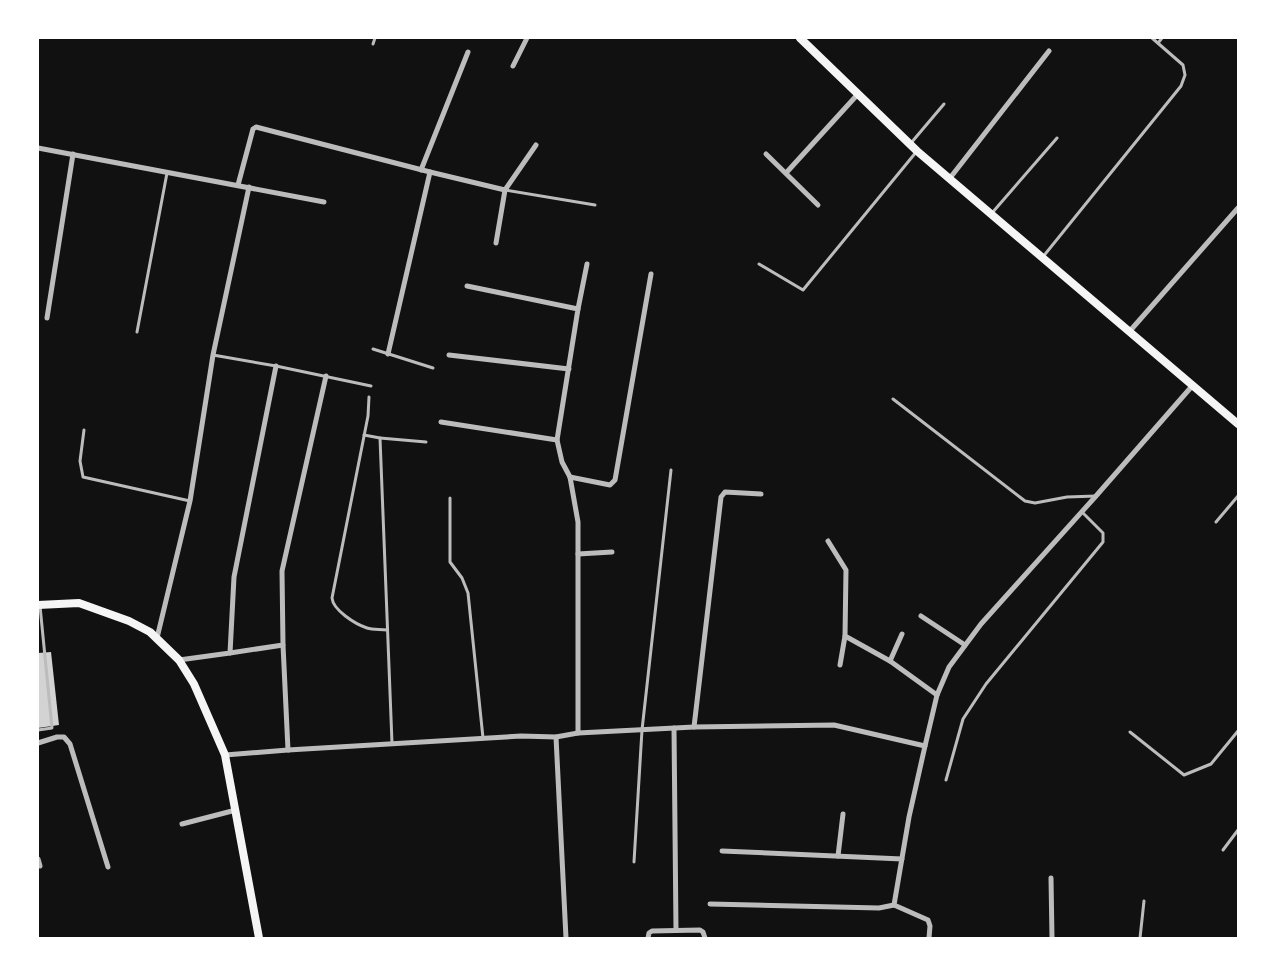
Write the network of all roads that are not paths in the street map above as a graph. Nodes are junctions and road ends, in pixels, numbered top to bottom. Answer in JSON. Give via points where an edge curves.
{"nodes":[{"id":1,"x":375,"y":38,"type":"edge"},
{"id":2,"x":527,"y":38,"type":"edge"},
{"id":3,"x":800,"y":38,"type":"edge"},
{"id":4,"x":1152,"y":38,"type":"edge"},
{"id":5,"x":1162,"y":38,"type":"edge"},
{"id":6,"x":1158,"y":42,"type":"junction"},
{"id":7,"x":373,"y":44,"type":"dead end"},
{"id":8,"x":1049,"y":51,"type":"dead end"},
{"id":9,"x":468,"y":52,"type":"dead end"},
{"id":10,"x":513,"y":66,"type":"dead end"},
{"id":11,"x":858,"y":94,"type":"junction"},
{"id":12,"x":944,"y":104,"type":"dead end"},
{"id":13,"x":1057,"y":138,"type":"dead end"},
{"id":14,"x":910,"y":144,"type":"junction"},
{"id":15,"x":536,"y":145,"type":"dead end"},
{"id":16,"x":38,"y":148,"type":"edge"},
{"id":17,"x":917,"y":151,"type":"junction"},
{"id":18,"x":73,"y":154,"type":"junction"},
{"id":19,"x":766,"y":154,"type":"dead end"},
{"id":20,"x":421,"y":170,"type":"junction"},
{"id":21,"x":167,"y":172,"type":"junction"},
{"id":22,"x":430,"y":172,"type":"junction"},
{"id":23,"x":786,"y":173,"type":"junction"},
{"id":24,"x":950,"y":178,"type":"junction"},
{"id":25,"x":238,"y":185,"type":"junction"},
{"id":26,"x":249,"y":187,"type":"junction"},
{"id":27,"x":505,"y":190,"type":"junction"},
{"id":28,"x":324,"y":202,"type":"dead end"},
{"id":29,"x":818,"y":204,"type":"dead end"},
{"id":30,"x":594,"y":205,"type":"dead end"},
{"id":31,"x":1238,"y":208,"type":"edge"},
{"id":32,"x":991,"y":214,"type":"junction"},
{"id":33,"x":496,"y":243,"type":"dead end"},
{"id":34,"x":1042,"y":258,"type":"junction"},
{"id":35,"x":587,"y":264,"type":"dead end"},
{"id":36,"x":759,"y":264,"type":"dead end"},
{"id":37,"x":651,"y":274,"type":"dead end"},
{"id":38,"x":467,"y":286,"type":"dead end"},
{"id":39,"x":578,"y":308,"type":"junction"},
{"id":40,"x":47,"y":318,"type":"dead end"},
{"id":41,"x":138,"y":332,"type":"dead end"},
{"id":42,"x":1129,"y":332,"type":"junction"},
{"id":43,"x":373,"y":349,"type":"dead end"},
{"id":44,"x":388,"y":354,"type":"junction"},
{"id":45,"x":212,"y":355,"type":"junction"},
{"id":46,"x":449,"y":355,"type":"dead end"},
{"id":47,"x":276,"y":366,"type":"junction"},
{"id":48,"x":433,"y":368,"type":"dead end"},
{"id":49,"x":569,"y":369,"type":"junction"},
{"id":50,"x":326,"y":376,"type":"junction"},
{"id":51,"x":1193,"y":385,"type":"junction"},
{"id":52,"x":371,"y":386,"type":"dead end"},
{"id":53,"x":368,"y":397,"type":"dead end"},
{"id":54,"x":893,"y":398,"type":"dead end"},
{"id":55,"x":441,"y":422,"type":"dead end"},
{"id":56,"x":1238,"y":424,"type":"edge"},
{"id":57,"x":84,"y":430,"type":"dead end"},
{"id":58,"x":364,"y":435,"type":"junction"},
{"id":59,"x":380,"y":438,"type":"junction"},
{"id":60,"x":557,"y":440,"type":"junction"},
{"id":61,"x":426,"y":442,"type":"dead end"},
{"id":62,"x":671,"y":470,"type":"dead end"},
{"id":63,"x":570,"y":477,"type":"junction"},
{"id":64,"x":761,"y":494,"type":"dead end"},
{"id":65,"x":1096,"y":496,"type":"junction"},
{"id":66,"x":1238,"y":496,"type":"edge"},
{"id":67,"x":450,"y":498,"type":"dead end"},
{"id":68,"x":190,"y":502,"type":"junction"},
{"id":69,"x":1082,"y":512,"type":"junction"},
{"id":70,"x":1216,"y":522,"type":"dead end"},
{"id":71,"x":828,"y":541,"type":"dead end"},
{"id":72,"x":612,"y":552,"type":"dead end"},
{"id":73,"x":578,"y":554,"type":"junction"},
{"id":74,"x":38,"y":605,"type":"edge"},
{"id":75,"x":921,"y":616,"type":"dead end"},
{"id":76,"x":387,"y":630,"type":"junction"},
{"id":77,"x":902,"y":634,"type":"dead end"},
{"id":78,"x":845,"y":636,"type":"junction"},
{"id":79,"x":158,"y":638,"type":"junction"},
{"id":80,"x":283,"y":645,"type":"junction"},
{"id":81,"x":965,"y":645,"type":"junction"},
{"id":82,"x":230,"y":653,"type":"junction"},
{"id":83,"x":179,"y":660,"type":"junction"},
{"id":84,"x":890,"y":661,"type":"junction"},
{"id":85,"x":840,"y":665,"type":"dead end"},
{"id":86,"x":937,"y":696,"type":"junction"},
{"id":87,"x":694,"y":727,"type":"junction"},
{"id":88,"x":674,"y":728,"type":"junction"},
{"id":89,"x":38,"y":730,"type":"edge"},
{"id":90,"x":642,"y":730,"type":"junction"},
{"id":91,"x":1238,"y":731,"type":"edge"},
{"id":92,"x":1130,"y":732,"type":"dead end"},
{"id":93,"x":578,"y":733,"type":"junction"},
{"id":94,"x":556,"y":737,"type":"junction"},
{"id":95,"x":483,"y":738,"type":"junction"},
{"id":96,"x":38,"y":742,"type":"edge"},
{"id":97,"x":392,"y":744,"type":"junction"},
{"id":98,"x":925,"y":746,"type":"junction"},
{"id":99,"x":288,"y":750,"type":"junction"},
{"id":100,"x":225,"y":755,"type":"junction"},
{"id":101,"x":946,"y":780,"type":"dead end"},
{"id":102,"x":236,"y":810,"type":"junction"},
{"id":103,"x":842,"y":814,"type":"dead end"},
{"id":104,"x":182,"y":824,"type":"dead end"},
{"id":105,"x":1238,"y":830,"type":"edge"},
{"id":106,"x":1223,"y":850,"type":"dead end"},
{"id":107,"x":722,"y":851,"type":"dead end"},
{"id":108,"x":838,"y":856,"type":"junction"},
{"id":109,"x":38,"y":859,"type":"edge"},
{"id":110,"x":902,"y":859,"type":"junction"},
{"id":111,"x":634,"y":862,"type":"dead end"},
{"id":112,"x":40,"y":866,"type":"dead end"},
{"id":113,"x":108,"y":867,"type":"dead end"},
{"id":114,"x":1051,"y":878,"type":"dead end"},
{"id":115,"x":1144,"y":901,"type":"dead end"},
{"id":116,"x":710,"y":904,"type":"dead end"},
{"id":117,"x":894,"y":905,"type":"junction"},
{"id":118,"x":676,"y":930,"type":"junction"},
{"id":119,"x":259,"y":938,"type":"edge"},
{"id":120,"x":566,"y":938,"type":"edge"},
{"id":121,"x":648,"y":938,"type":"edge"},
{"id":122,"x":705,"y":938,"type":"edge"},
{"id":123,"x":929,"y":938,"type":"edge"},
{"id":124,"x":1052,"y":938,"type":"edge"},
{"id":125,"x":1140,"y":938,"type":"edge"}],
"edges":[{"from":1,"to":7,"type":"lane"},
{"from":2,"to":10,"type":"street"},
{"from":3,"to":11,"type":"main road"},
{"from":4,"to":6,"type":"lane"},
{"from":5,"to":6,"type":"lane"},
{"from":6,"to":34,"type":"lane","via":[[1183,65],[1182,86]]},
{"from":8,"to":24,"type":"street"},
{"from":9,"to":20,"type":"street"},
{"from":11,"to":14,"type":"main road"},
{"from":11,"to":23,"type":"street"},
{"from":12,"to":14,"type":"lane"},
{"from":13,"to":32,"type":"lane"},
{"from":14,"to":17,"type":"main road"},
{"from":15,"to":27,"type":"street"},
{"from":16,"to":18,"type":"street"},
{"from":17,"to":24,"type":"main road"},
{"from":17,"to":36,"type":"lane","via":[[803,290]]},
{"from":18,"to":21,"type":"street"},
{"from":18,"to":40,"type":"street"},
{"from":19,"to":23,"type":"street"},
{"from":20,"to":22,"type":"street"},
{"from":20,"to":25,"type":"street","via":[[256,127]]},
{"from":21,"to":25,"type":"street"},
{"from":21,"to":41,"type":"lane"},
{"from":22,"to":27,"type":"street"},
{"from":22,"to":44,"type":"street"},
{"from":23,"to":29,"type":"street"},
{"from":24,"to":32,"type":"main road"},
{"from":25,"to":26,"type":"street"},
{"from":26,"to":28,"type":"street"},
{"from":26,"to":45,"type":"street"},
{"from":27,"to":30,"type":"lane"},
{"from":27,"to":33,"type":"street"},
{"from":31,"to":42,"type":"street"},
{"from":32,"to":34,"type":"main road"},
{"from":34,"to":42,"type":"main road"},
{"from":35,"to":39,"type":"street"},
{"from":37,"to":63,"type":"street","via":[[615,480],[610,485]]},
{"from":38,"to":39,"type":"street"},
{"from":39,"to":49,"type":"street"},
{"from":42,"to":51,"type":"main road"},
{"from":43,"to":44,"type":"lane"},
{"from":44,"to":48,"type":"lane"},
{"from":45,"to":47,"type":"lane"},
{"from":45,"to":68,"type":"street"},
{"from":46,"to":49,"type":"street"},
{"from":47,"to":50,"type":"lane"},
{"from":47,"to":82,"type":"street","via":[[234,577]]},
{"from":49,"to":60,"type":"street"},
{"from":50,"to":52,"type":"lane"},
{"from":50,"to":80,"type":"street","via":[[282,571]]},
{"from":51,"to":56,"type":"main road"},
{"from":51,"to":65,"type":"street"},
{"from":53,"to":58,"type":"lane"},
{"from":54,"to":65,"type":"lane","via":[[1025,501],[1036,503]]},
{"from":55,"to":60,"type":"street"},
{"from":57,"to":68,"type":"lane","via":[[80,461],[83,477]]},
{"from":58,"to":59,"type":"lane"},
{"from":58,"to":76,"type":"lane","via":[[332,603],[336,610],[366,628]]},
{"from":59,"to":61,"type":"lane"},
{"from":59,"to":76,"type":"lane"},
{"from":60,"to":63,"type":"street","via":[[562,462]]},
{"from":62,"to":90,"type":"lane"},
{"from":63,"to":73,"type":"street","via":[[578,522]]},
{"from":64,"to":87,"type":"street","via":[[725,492],[721,496]]},
{"from":65,"to":69,"type":"street"},
{"from":66,"to":70,"type":"lane"},
{"from":67,"to":95,"type":"lane","via":[[450,562],[468,593]]},
{"from":68,"to":79,"type":"street"},
{"from":69,"to":81,"type":"street"},
{"from":69,"to":101,"type":"lane","via":[[1103,533],[1103,542],[986,684],[963,719]]},
{"from":71,"to":78,"type":"street","via":[[846,570]]},
{"from":72,"to":73,"type":"street"},
{"from":73,"to":93,"type":"street"},
{"from":74,"to":79,"type":"main road","via":[[79,603],[129,621]]},
{"from":74,"to":89,"type":"lane","via":[[52,728]]},
{"from":75,"to":81,"type":"street"},
{"from":76,"to":97,"type":"lane"},
{"from":77,"to":84,"type":"street"},
{"from":78,"to":84,"type":"street"},
{"from":78,"to":85,"type":"street"},
{"from":79,"to":83,"type":"main road"},
{"from":80,"to":82,"type":"street"},
{"from":80,"to":99,"type":"street"},
{"from":81,"to":86,"type":"street","via":[[949,667]]},
{"from":82,"to":83,"type":"street"},
{"from":83,"to":100,"type":"main road","via":[[194,684]]},
{"from":84,"to":86,"type":"street"},
{"from":86,"to":98,"type":"street"},
{"from":87,"to":88,"type":"street"},
{"from":87,"to":98,"type":"street","via":[[834,725]]},
{"from":88,"to":90,"type":"street"},
{"from":88,"to":118,"type":"street"},
{"from":90,"to":93,"type":"street"},
{"from":90,"to":111,"type":"lane"},
{"from":91,"to":92,"type":"lane","via":[[1211,764],[1184,775]]},
{"from":93,"to":94,"type":"street"},
{"from":94,"to":95,"type":"street"},
{"from":94,"to":120,"type":"street"},
{"from":95,"to":97,"type":"street"},
{"from":96,"to":113,"type":"street","via":[[64,737],[70,744]]},
{"from":97,"to":99,"type":"street"},
{"from":98,"to":110,"type":"street"},
{"from":99,"to":100,"type":"street"},
{"from":100,"to":102,"type":"main road"},
{"from":102,"to":104,"type":"street"},
{"from":102,"to":119,"type":"main road"},
{"from":103,"to":108,"type":"street"},
{"from":105,"to":106,"type":"lane"},
{"from":107,"to":108,"type":"street"},
{"from":108,"to":110,"type":"street"},
{"from":109,"to":112,"type":"street"},
{"from":110,"to":117,"type":"street"},
{"from":114,"to":124,"type":"street"},
{"from":115,"to":125,"type":"lane"},
{"from":116,"to":117,"type":"street","via":[[879,908]]},
{"from":117,"to":123,"type":"street","via":[[928,920]]},
{"from":118,"to":121,"type":"street","via":[[652,931]]},
{"from":118,"to":122,"type":"street","via":[[700,930]]}]}
